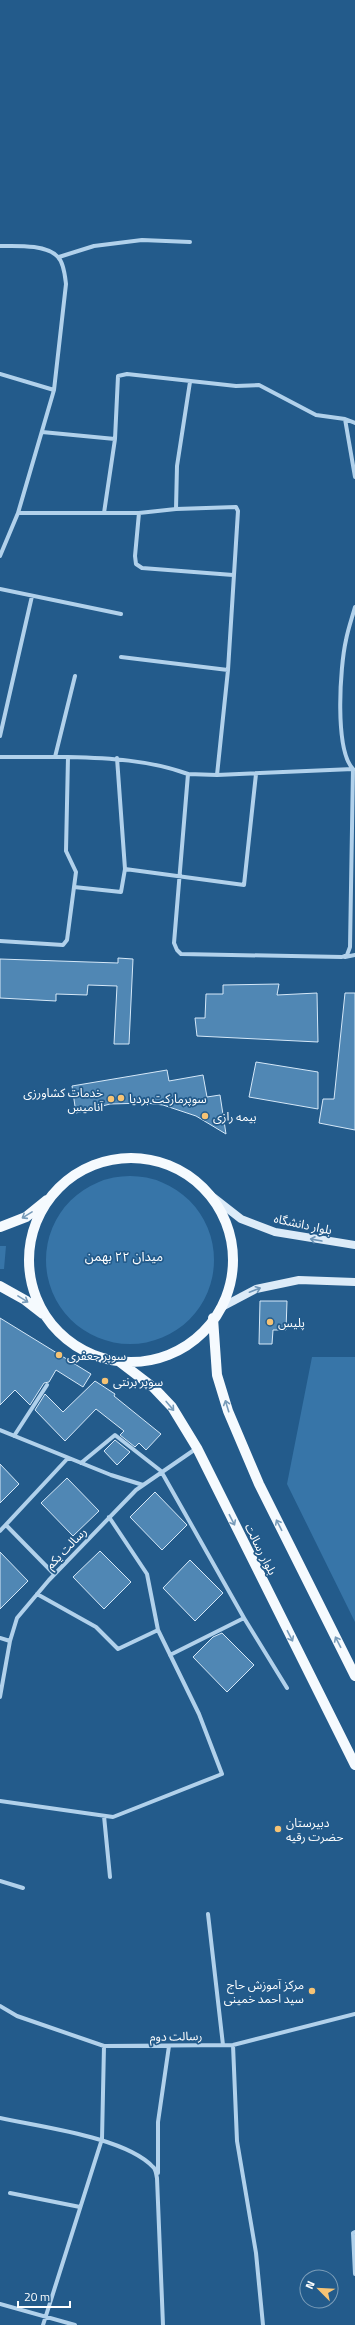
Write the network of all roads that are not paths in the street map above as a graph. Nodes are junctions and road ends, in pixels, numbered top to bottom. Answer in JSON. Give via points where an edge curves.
{"nodes":[{"id":1,"x":190,"y":242,"type":"dead end"},
{"id":2,"x":0,"y":246,"type":"edge"},
{"id":3,"x":59,"y":257,"type":"junction"},
{"id":4,"x":0,"y":374,"type":"edge"},
{"id":5,"x":190,"y":382,"type":"junction"},
{"id":6,"x":54,"y":390,"type":"junction"},
{"id":7,"x":345,"y":419,"type":"junction"},
{"id":8,"x":355,"y":423,"type":"edge"},
{"id":9,"x":42,"y":432,"type":"junction"},
{"id":10,"x":114,"y":439,"type":"junction"},
{"id":11,"x":355,"y":477,"type":"edge"},
{"id":12,"x":176,"y":509,"type":"junction"},
{"id":13,"x":18,"y":513,"type":"junction"},
{"id":14,"x":104,"y":513,"type":"junction"},
{"id":15,"x":139,"y":513,"type":"junction"},
{"id":16,"x":0,"y":556,"type":"edge"},
{"id":17,"x":233,"y":575,"type":"junction"},
{"id":18,"x":0,"y":589,"type":"edge"},
{"id":19,"x":32,"y":596,"type":"junction"},
{"id":20,"x":355,"y":607,"type":"edge"},
{"id":21,"x":121,"y":614,"type":"dead end"},
{"id":22,"x":120,"y":657,"type":"dead end"},
{"id":23,"x":228,"y":670,"type":"junction"},
{"id":24,"x":75,"y":676,"type":"dead end"},
{"id":25,"x":0,"y":736,"type":"edge"},
{"id":26,"x":55,"y":756,"type":"junction"},
{"id":27,"x":0,"y":757,"type":"edge"},
{"id":28,"x":68,"y":757,"type":"junction"},
{"id":29,"x":117,"y":758,"type":"junction"},
{"id":30,"x":354,"y":770,"type":"edge"},
{"id":31,"x":188,"y":774,"type":"junction"},
{"id":32,"x":256,"y":774,"type":"junction"},
{"id":33,"x":217,"y":775,"type":"junction"},
{"id":34,"x":125,"y":869,"type":"junction"},
{"id":35,"x":180,"y":875,"type":"junction"},
{"id":36,"x":74,"y":887,"type":"junction"},
{"id":37,"x":0,"y":941,"type":"edge"},
{"id":38,"x":355,"y":955,"type":"edge"},
{"id":39,"x":342,"y":957,"type":"junction"},
{"id":40,"x":209,"y":1194,"type":"junction"},
{"id":41,"x":50,"y":1197,"type":"junction"},
{"id":42,"x":0,"y":1227,"type":"edge"},
{"id":43,"x":355,"y":1245,"type":"edge"},
{"id":44,"x":355,"y":1282,"type":"edge"},
{"id":45,"x":0,"y":1286,"type":"edge"},
{"id":46,"x":220,"y":1308,"type":"junction"},
{"id":47,"x":44,"y":1315,"type":"junction"},
{"id":48,"x":213,"y":1318,"type":"junction"},
{"id":49,"x":120,"y":1362,"type":"junction"},
{"id":50,"x":47,"y":1385,"type":"dead end"},
{"id":51,"x":0,"y":1430,"type":"edge"},
{"id":52,"x":14,"y":1436,"type":"junction"},
{"id":53,"x":198,"y":1448,"type":"junction"},
{"id":54,"x":68,"y":1458,"type":"junction"},
{"id":55,"x":81,"y":1463,"type":"junction"},
{"id":56,"x":162,"y":1471,"type":"junction"},
{"id":57,"x":143,"y":1485,"type":"junction"},
{"id":58,"x":109,"y":1517,"type":"junction"},
{"id":59,"x":6,"y":1525,"type":"junction"},
{"id":60,"x":0,"y":1531,"type":"edge"},
{"id":61,"x":54,"y":1574,"type":"junction"},
{"id":62,"x":37,"y":1594,"type":"junction"},
{"id":63,"x":244,"y":1618,"type":"junction"},
{"id":64,"x":158,"y":1630,"type":"junction"},
{"id":65,"x":0,"y":1638,"type":"edge"},
{"id":66,"x":10,"y":1640,"type":"junction"},
{"id":67,"x":170,"y":1655,"type":"junction"},
{"id":68,"x":355,"y":1676,"type":"edge"},
{"id":69,"x":287,"y":1688,"type":"dead end"},
{"id":70,"x":0,"y":1697,"type":"edge"},
{"id":71,"x":355,"y":1766,"type":"edge"},
{"id":72,"x":0,"y":1801,"type":"edge"},
{"id":73,"x":104,"y":1816,"type":"junction"},
{"id":74,"x":110,"y":1877,"type":"dead end"},
{"id":75,"x":0,"y":1881,"type":"edge"},
{"id":76,"x":23,"y":1888,"type":"dead end"},
{"id":77,"x":208,"y":1914,"type":"dead end"},
{"id":78,"x":0,"y":2006,"type":"edge"},
{"id":79,"x":355,"y":2014,"type":"edge"},
{"id":80,"x":223,"y":2045,"type":"junction"},
{"id":81,"x":233,"y":2045,"type":"junction"},
{"id":82,"x":104,"y":2046,"type":"junction"},
{"id":83,"x":170,"y":2046,"type":"junction"},
{"id":84,"x":0,"y":2118,"type":"edge"},
{"id":85,"x":102,"y":2139,"type":"junction"},
{"id":86,"x":157,"y":2178,"type":"junction"},
{"id":87,"x":10,"y":2193,"type":"dead end"},
{"id":88,"x":80,"y":2207,"type":"junction"},
{"id":89,"x":355,"y":2232,"type":"edge"},
{"id":90,"x":355,"y":2274,"type":"edge"},
{"id":91,"x":0,"y":2304,"type":"edge"},
{"id":92,"x":46,"y":2316,"type":"junction"},
{"id":93,"x":43,"y":2325,"type":"edge"},
{"id":94,"x":75,"y":2325,"type":"edge"},
{"id":95,"x":163,"y":2325,"type":"edge"},
{"id":96,"x":263,"y":2325,"type":"edge"}],
"edges":[{"from":1,"to":3,"type":"street","via":[[142,240],[94,246]]},
{"from":2,"to":3,"type":"street","via":[[47,250]]},
{"from":3,"to":6,"type":"street","via":[[66,284]]},
{"from":4,"to":6,"type":"street"},
{"from":5,"to":7,"type":"street","via":[[259,385],[316,415]]},
{"from":5,"to":10,"type":"street","via":[[126,374],[118,376]]},
{"from":5,"to":12,"type":"street","via":[[177,466]]},
{"from":6,"to":9,"type":"street"},
{"from":7,"to":8,"type":"street"},
{"from":7,"to":11,"type":"street"},
{"from":9,"to":10,"type":"street"},
{"from":9,"to":13,"type":"street"},
{"from":10,"to":14,"type":"street"},
{"from":12,"to":15,"type":"street"},
{"from":12,"to":17,"type":"street","via":[[236,507],[238,511]]},
{"from":13,"to":14,"type":"street"},
{"from":13,"to":16,"type":"street"},
{"from":14,"to":15,"type":"street"},
{"from":15,"to":17,"type":"street","via":[[135,556],[136,564],[142,568]]},
{"from":17,"to":23,"type":"street"},
{"from":18,"to":19,"type":"street"},
{"from":19,"to":21,"type":"street"},
{"from":19,"to":25,"type":"street"},
{"from":20,"to":30,"type":"street","via":[[340,679],[343,749]]},
{"from":22,"to":23,"type":"street"},
{"from":23,"to":33,"type":"street"},
{"from":24,"to":26,"type":"street"},
{"from":26,"to":27,"type":"street"},
{"from":26,"to":28,"type":"street"},
{"from":28,"to":29,"type":"street"},
{"from":28,"to":36,"type":"street","via":[[66,851],[76,872]]},
{"from":29,"to":31,"type":"street","via":[[165,766]]},
{"from":29,"to":34,"type":"street"},
{"from":30,"to":32,"type":"street"},
{"from":30,"to":39,"type":"street","via":[[350,947],[347,955]]},
{"from":31,"to":33,"type":"street"},
{"from":31,"to":35,"type":"street"},
{"from":32,"to":33,"type":"street"},
{"from":32,"to":35,"type":"street","via":[[244,885]]},
{"from":34,"to":35,"type":"street"},
{"from":34,"to":36,"type":"street","via":[[121,892]]},
{"from":35,"to":39,"type":"street","via":[[174,943],[181,954]]},
{"from":36,"to":37,"type":"street","via":[[67,940],[63,945]]},
{"from":38,"to":39,"type":"street"},
{"from":40,"to":41,"type":"main road","via":[[186,1174],[159,1162],[128,1158],[98,1163],[72,1177]]},
{"from":43,"to":40,"type":"main road","name":"بلوار دانشگاه","one_way":true,"via":[[275,1232],[241,1219]]},
{"from":40,"to":46,"type":"main road","via":[[226,1220],[232,1249],[232,1278]]},
{"from":41,"to":42,"type":"main road","one_way":true,"via":[[26,1217]]},
{"from":41,"to":47,"type":"main road","via":[[36,1226],[28,1256],[32,1285]]},
{"from":46,"to":44,"type":"main road","one_way":true,"via":[[256,1289],[299,1280]]},
{"from":45,"to":47,"type":"main road","one_way":true,"via":[[25,1300]]},
{"from":46,"to":48,"type":"main road"},
{"from":47,"to":49,"type":"main road","via":[[63,1337],[90,1353]]},
{"from":48,"to":49,"type":"main road","via":[[203,1334],[179,1351],[149,1361]]},
{"from":68,"to":48,"type":"main road","one_way":true,"via":[[259,1484],[228,1411],[218,1375]]},
{"from":49,"to":53,"type":"main road","name":"بلوار رسالت","one_way":true,"via":[[154,1388],[172,1407]]},
{"from":50,"to":52,"type":"street"},
{"from":51,"to":52,"type":"street"},
{"from":52,"to":54,"type":"street"},
{"from":53,"to":56,"type":"street","name":"رسالت یکم"},
{"from":53,"to":71,"type":"main road","name":"بلوار رسالت","one_way":true},
{"from":54,"to":55,"type":"street"},
{"from":54,"to":59,"type":"street"},
{"from":55,"to":56,"type":"street","via":[[115,1435]]},
{"from":55,"to":57,"type":"street"},
{"from":56,"to":57,"type":"street","name":"رسالت یکم"},
{"from":56,"to":63,"type":"street"},
{"from":57,"to":58,"type":"street","name":"رسالت یکم"},
{"from":58,"to":61,"type":"street","name":"رسالت یکم"},
{"from":58,"to":64,"type":"street","via":[[147,1574]]},
{"from":59,"to":60,"type":"street"},
{"from":59,"to":61,"type":"street"},
{"from":61,"to":62,"type":"street","name":"رسالت یکم"},
{"from":62,"to":64,"type":"street","via":[[96,1627],[118,1648]]},
{"from":62,"to":66,"type":"street","name":"رسالت یکم","via":[[17,1618]]},
{"from":63,"to":67,"type":"street"},
{"from":63,"to":69,"type":"street"},
{"from":64,"to":67,"type":"street"},
{"from":65,"to":66,"type":"street"},
{"from":66,"to":70,"type":"street","name":"رسالت یکم"},
{"from":67,"to":73,"type":"street","via":[[199,1714],[222,1774],[113,1817]]},
{"from":72,"to":73,"type":"street"},
{"from":73,"to":74,"type":"street"},
{"from":75,"to":76,"type":"street"},
{"from":77,"to":80,"type":"street"},
{"from":78,"to":82,"type":"street","name":"رسالت دوم","via":[[17,2016]]},
{"from":79,"to":81,"type":"street","name":"رسالت دوم"},
{"from":80,"to":81,"type":"street","name":"رسالت دوم"},
{"from":80,"to":83,"type":"street","name":"رسالت دوم"},
{"from":81,"to":96,"type":"street","via":[[236,2141],[256,2253]]},
{"from":82,"to":83,"type":"street","name":"رسالت دوم"},
{"from":82,"to":85,"type":"street"},
{"from":83,"to":86,"type":"street","via":[[158,2122]]},
{"from":84,"to":85,"type":"street"},
{"from":85,"to":86,"type":"street","via":[[140,2156],[154,2168]]},
{"from":85,"to":88,"type":"street"},
{"from":86,"to":95,"type":"street"},
{"from":87,"to":88,"type":"street"},
{"from":88,"to":92,"type":"street"},
{"from":89,"to":90,"type":"street"},
{"from":91,"to":92,"type":"street"},
{"from":92,"to":93,"type":"street"},
{"from":92,"to":94,"type":"street"}]}
